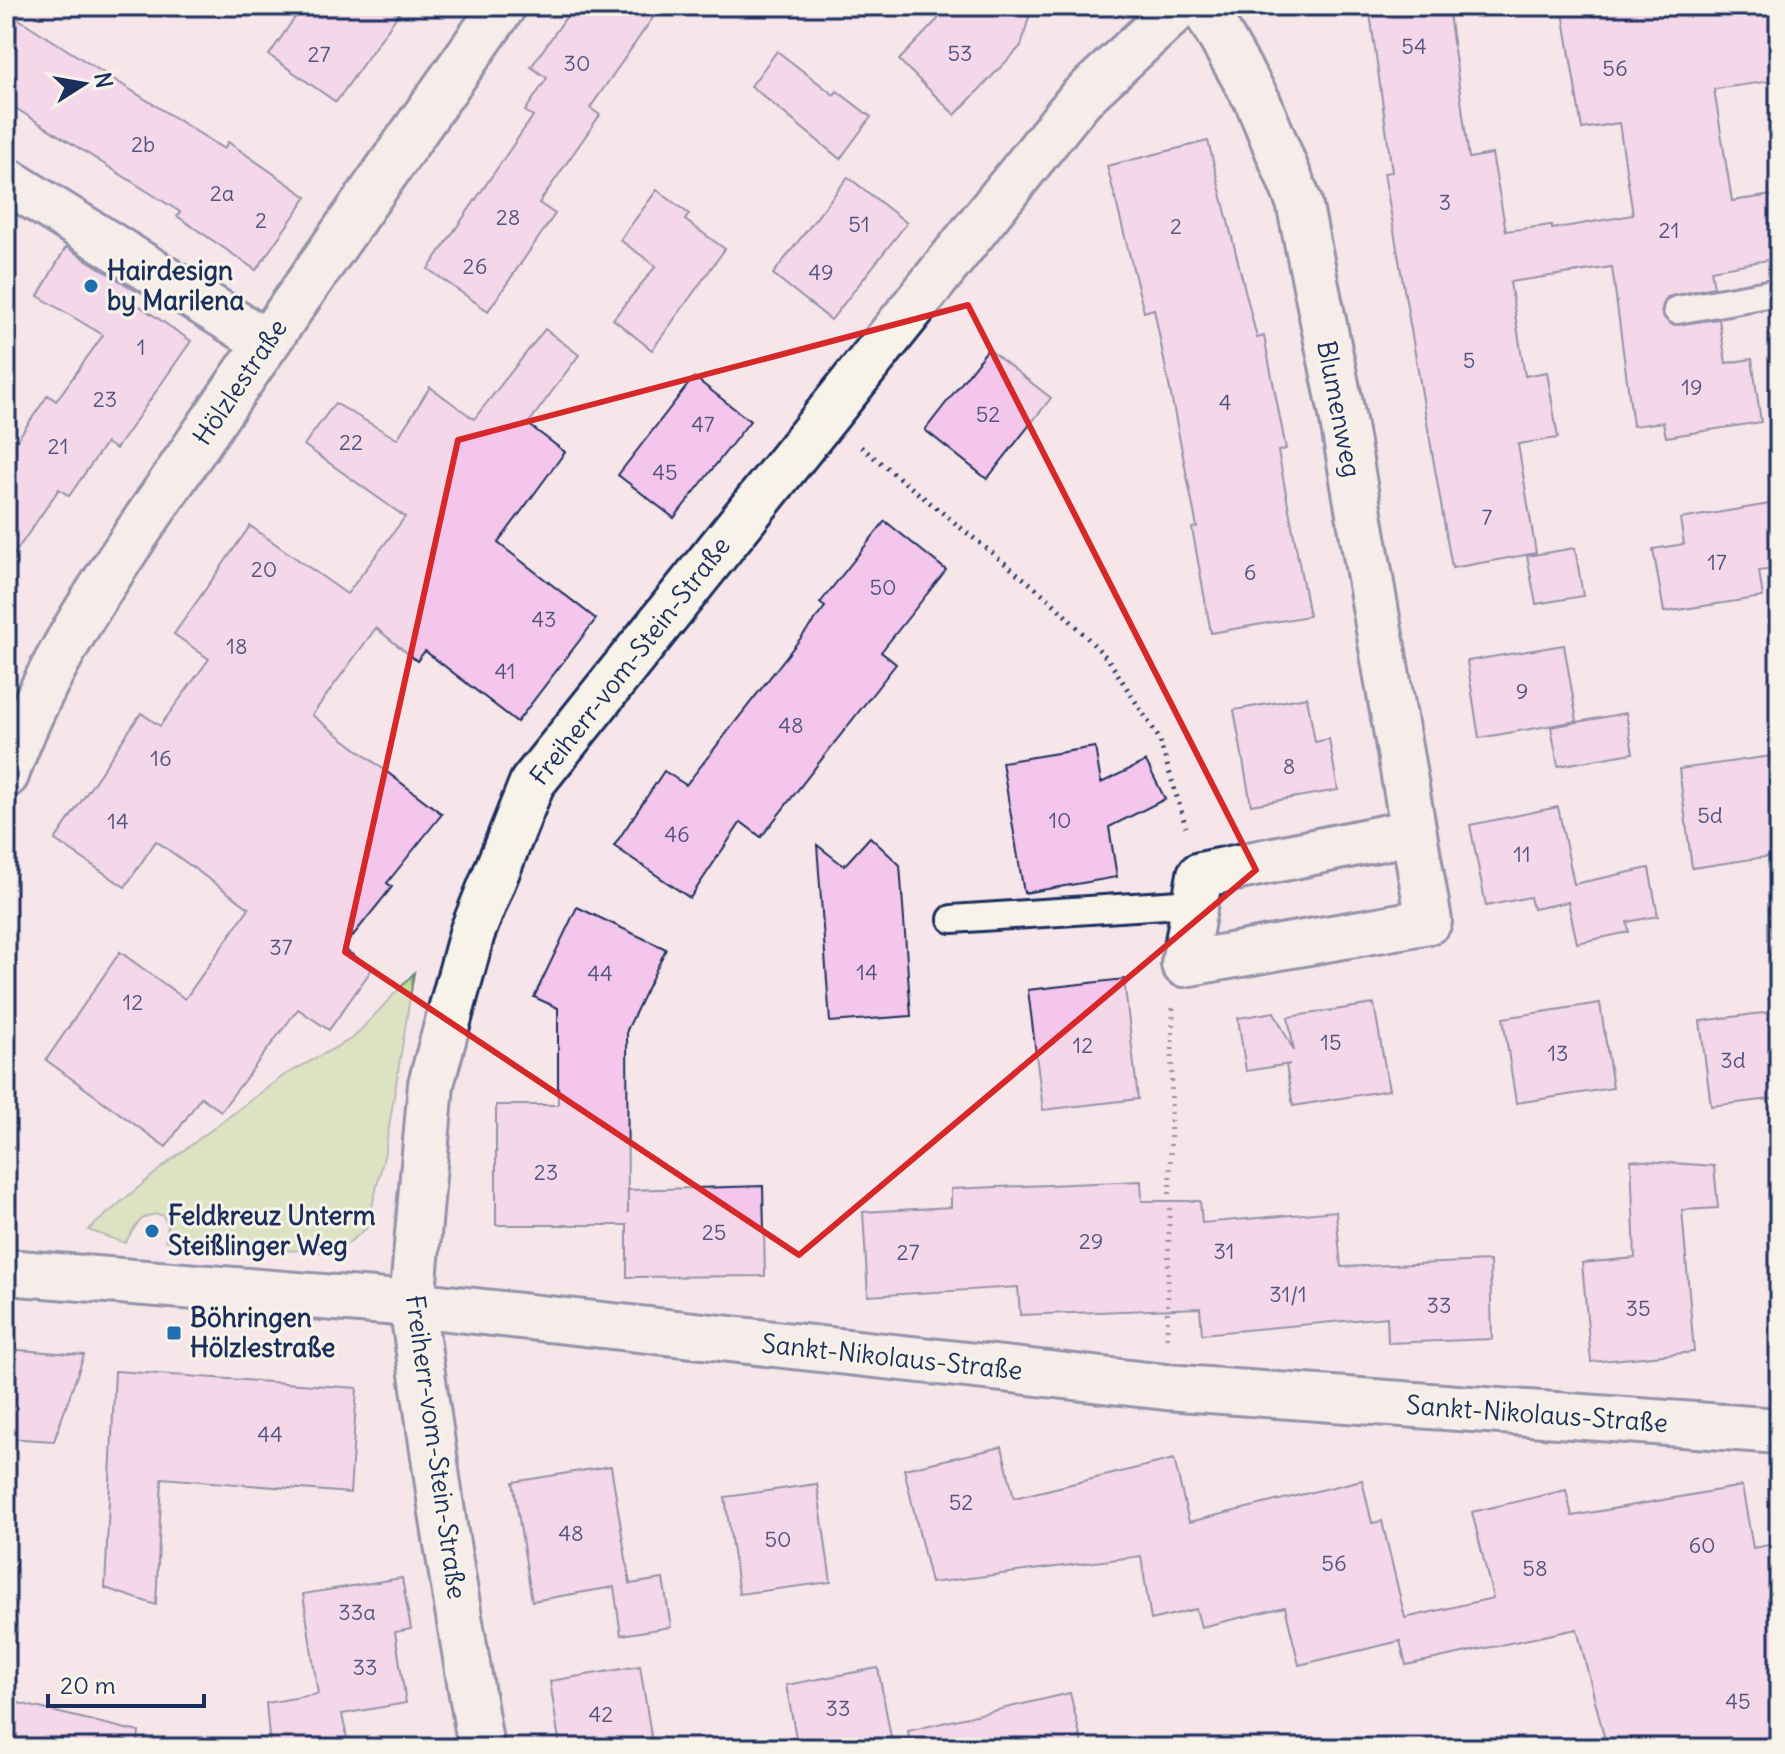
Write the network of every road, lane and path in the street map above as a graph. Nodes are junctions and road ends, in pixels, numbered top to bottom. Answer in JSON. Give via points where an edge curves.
{"nodes":[{"id":1,"x":503,"y":6,"type":"edge"},
{"id":2,"x":1180,"y":6,"type":"edge"},
{"id":3,"x":1203,"y":6,"type":"edge"},
{"id":4,"x":6,"y":180,"type":"edge"},
{"id":5,"x":1779,"y":292,"type":"edge"},
{"id":6,"x":1677,"y":310,"type":"dead end"},
{"id":7,"x":266,"y":342,"type":"junction"},
{"id":8,"x":823,"y":416,"type":"junction"},
{"id":9,"x":6,"y":775,"type":"edge"},
{"id":10,"x":1412,"y":832,"type":"junction"},
{"id":11,"x":1198,"y":889,"type":"junction"},
{"id":12,"x":952,"y":919,"type":"dead end"},
{"id":13,"x":1184,"y":964,"type":"junction"},
{"id":14,"x":6,"y":1272,"type":"edge"},
{"id":15,"x":412,"y":1304,"type":"junction"},
{"id":16,"x":1166,"y":1387,"type":"junction"},
{"id":17,"x":1779,"y":1431,"type":"edge"},
{"id":18,"x":481,"y":1748,"type":"edge"}],
"edges":[{"from":1,"to":7,"type":"street","name":"Hölzlestraße"},
{"from":2,"to":8,"type":"street","name":"Freiherr-vom-Stein-Straße","via":[[1080,99]]},
{"from":3,"to":10,"type":"street","name":"Blumenweg","via":[[1258,102],[1299,202],[1341,409]]},
{"from":4,"to":7,"type":"street"},
{"from":5,"to":6,"type":"lane"},
{"from":7,"to":9,"type":"street","name":"Hölzlestraße","via":[[80,618]]},
{"from":8,"to":11,"type":"path","via":[[1049,599],[1108,659],[1159,738]]},
{"from":8,"to":15,"type":"street","name":"Freiherr-vom-Stein-Straße","via":[[532,783],[472,933],[431,1084]]},
{"from":10,"to":11,"type":"street"},
{"from":10,"to":13,"type":"street","name":"Blumenweg","via":[[1429,921]]},
{"from":11,"to":12,"type":"lane"},
{"from":11,"to":13,"type":"street"},
{"from":13,"to":16,"type":"path","via":[[1174,971]]},
{"from":14,"to":15,"type":"street","name":"Sankt-Nikolaus-Straße"},
{"from":15,"to":16,"type":"street","name":"Sankt-Nikolaus-Straße"},
{"from":15,"to":18,"type":"street","name":"Freiherr-vom-Stein-Straße"},
{"from":16,"to":17,"type":"street","name":"Sankt-Nikolaus-Straße"}]}
